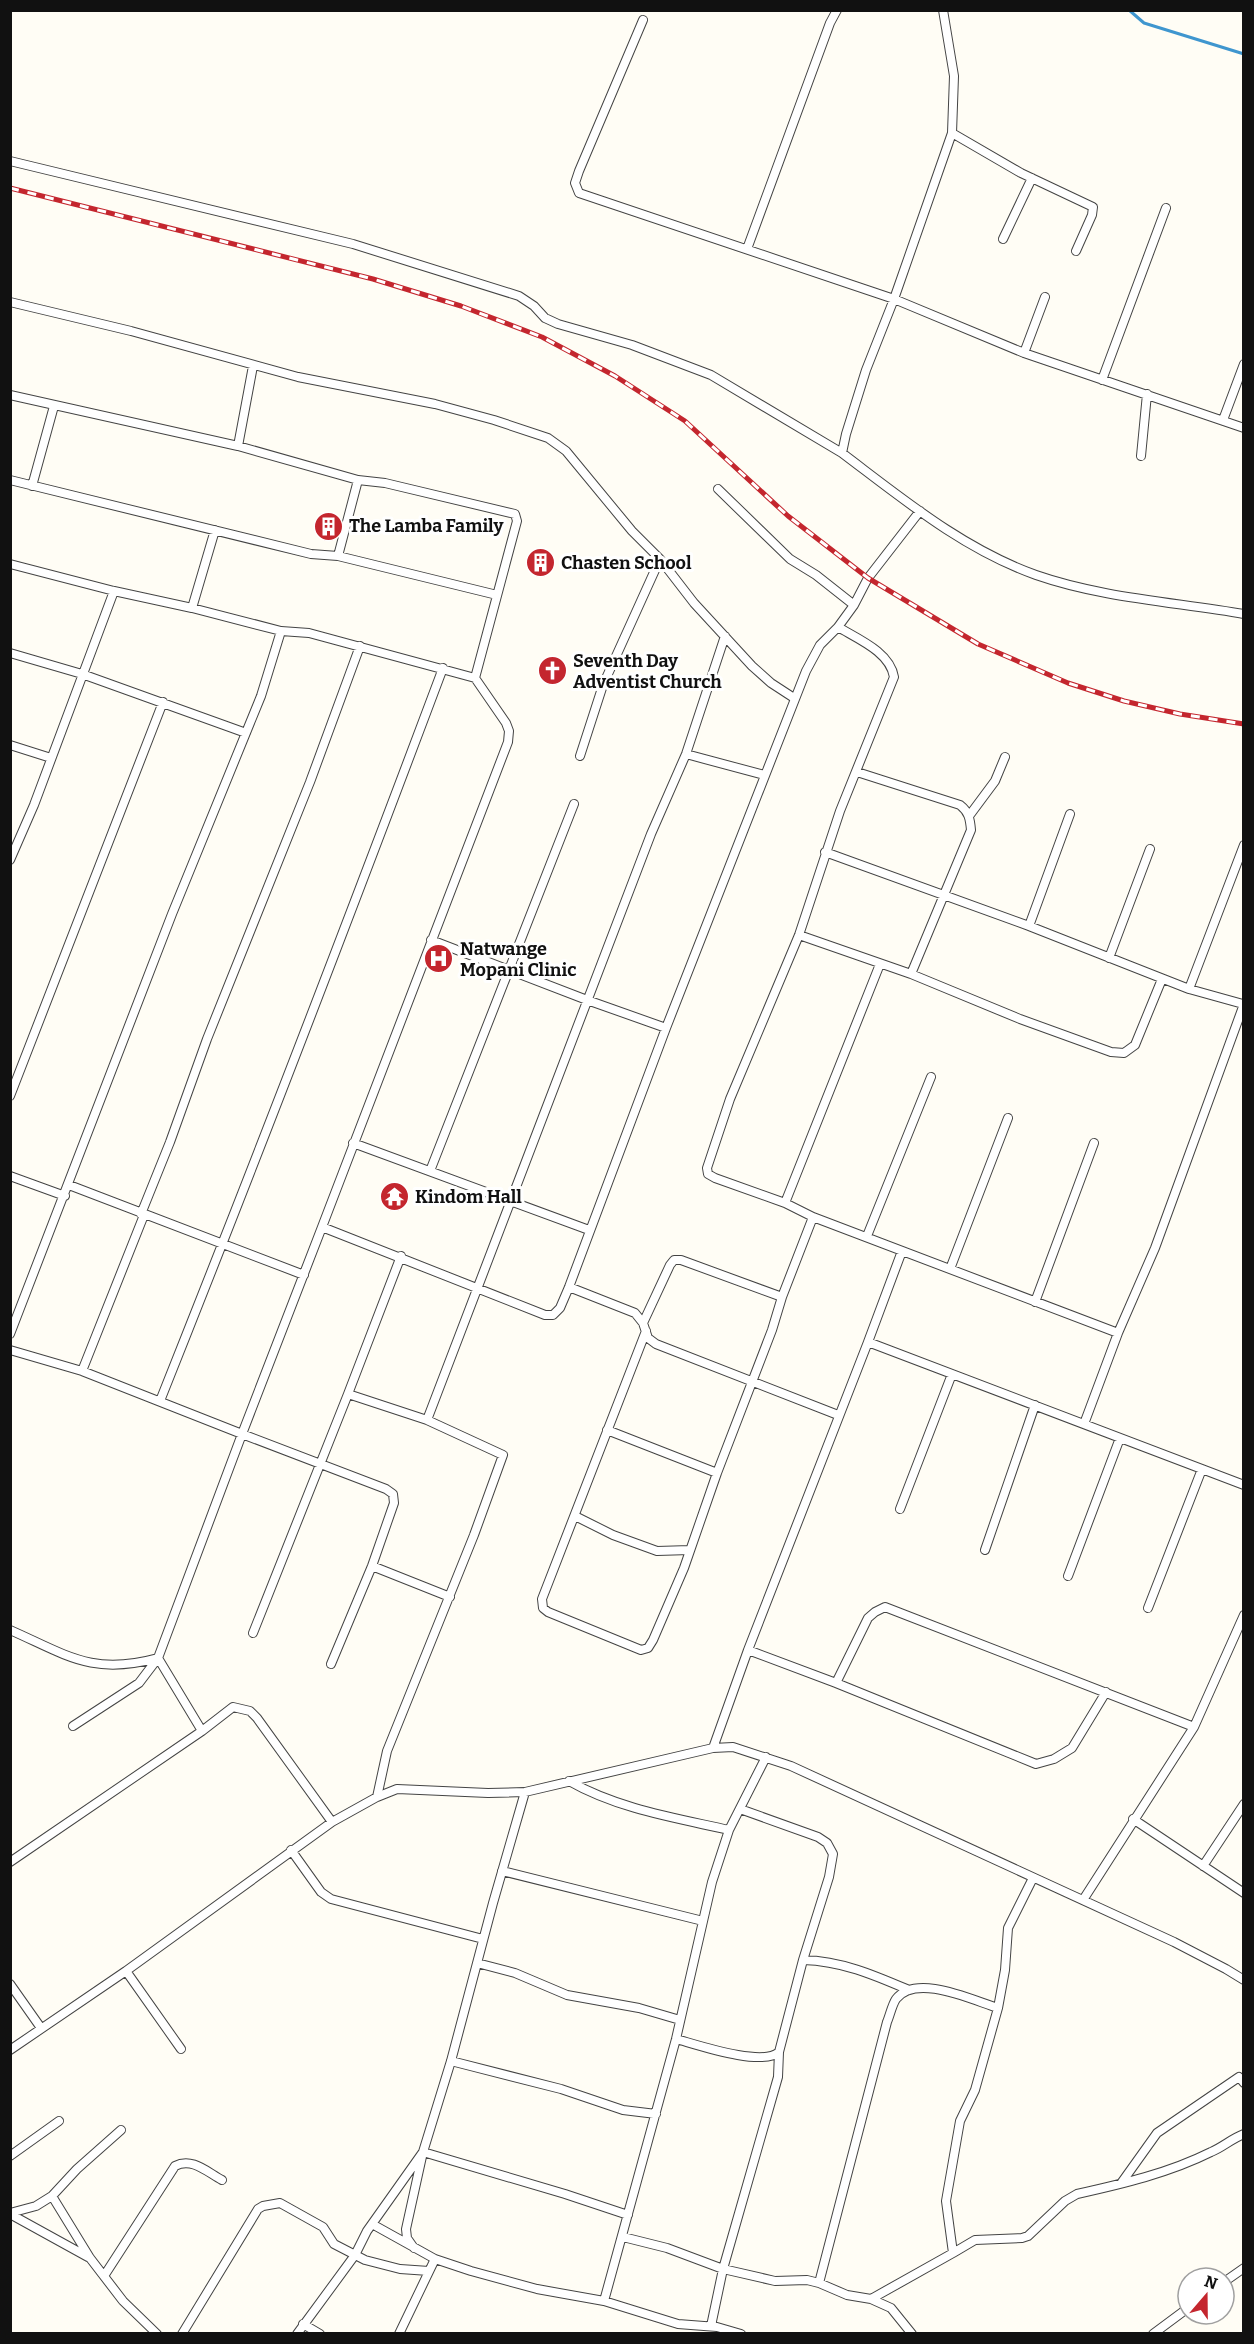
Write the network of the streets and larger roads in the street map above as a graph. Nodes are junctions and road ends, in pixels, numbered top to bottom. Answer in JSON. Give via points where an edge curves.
{"nodes":[{"id":1,"x":837,"y":10,"type":"edge"},
{"id":2,"x":943,"y":10,"type":"edge"},
{"id":3,"x":643,"y":20,"type":"dead end"},
{"id":4,"x":952,"y":133,"type":"junction"},
{"id":5,"x":10,"y":161,"type":"edge"},
{"id":6,"x":1032,"y":178,"type":"junction"},
{"id":7,"x":1166,"y":208,"type":"dead end"},
{"id":8,"x":1003,"y":239,"type":"dead end"},
{"id":9,"x":747,"y":249,"type":"junction"},
{"id":10,"x":1076,"y":251,"type":"dead end"},
{"id":11,"x":1045,"y":297,"type":"dead end"},
{"id":12,"x":894,"y":299,"type":"junction"},
{"id":13,"x":10,"y":302,"type":"edge"},
{"id":14,"x":1024,"y":353,"type":"junction"},
{"id":15,"x":1244,"y":364,"type":"edge"},
{"id":16,"x":253,"y":366,"type":"junction"},
{"id":17,"x":1102,"y":380,"type":"junction"},
{"id":18,"x":1147,"y":394,"type":"junction"},
{"id":19,"x":10,"y":395,"type":"edge"},
{"id":20,"x":54,"y":406,"type":"junction"},
{"id":21,"x":1222,"y":420,"type":"junction"},
{"id":22,"x":1244,"y":428,"type":"edge"},
{"id":23,"x":238,"y":446,"type":"junction"},
{"id":24,"x":842,"y":453,"type":"junction"},
{"id":25,"x":1141,"y":456,"type":"dead end"},
{"id":26,"x":10,"y":480,"type":"edge"},
{"id":27,"x":358,"y":480,"type":"junction"},
{"id":28,"x":32,"y":486,"type":"junction"},
{"id":29,"x":717,"y":489,"type":"dead end"},
{"id":30,"x":920,"y":511,"type":"junction"},
{"id":31,"x":215,"y":530,"type":"junction"},
{"id":32,"x":338,"y":556,"type":"junction"},
{"id":33,"x":660,"y":559,"type":"junction"},
{"id":34,"x":10,"y":564,"type":"edge"},
{"id":35,"x":114,"y":591,"type":"junction"},
{"id":36,"x":497,"y":595,"type":"junction"},
{"id":37,"x":854,"y":604,"type":"junction"},
{"id":38,"x":192,"y":608,"type":"junction"},
{"id":39,"x":1244,"y":614,"type":"edge"},
{"id":40,"x":838,"y":627,"type":"junction"},
{"id":41,"x":281,"y":631,"type":"junction"},
{"id":42,"x":725,"y":636,"type":"junction"},
{"id":43,"x":360,"y":646,"type":"junction"},
{"id":44,"x":10,"y":653,"type":"edge"},
{"id":45,"x":443,"y":668,"type":"junction"},
{"id":46,"x":82,"y":674,"type":"junction"},
{"id":47,"x":475,"y":678,"type":"junction"},
{"id":48,"x":794,"y":699,"type":"junction"},
{"id":49,"x":163,"y":702,"type":"junction"},
{"id":50,"x":246,"y":733,"type":"junction"},
{"id":51,"x":10,"y":745,"type":"edge"},
{"id":52,"x":686,"y":754,"type":"junction"},
{"id":53,"x":580,"y":756,"type":"dead end"},
{"id":54,"x":51,"y":758,"type":"junction"},
{"id":55,"x":1005,"y":758,"type":"dead end"},
{"id":56,"x":857,"y":772,"type":"junction"},
{"id":57,"x":764,"y":775,"type":"junction"},
{"id":58,"x":574,"y":804,"type":"dead end"},
{"id":59,"x":1070,"y":814,"type":"dead end"},
{"id":60,"x":969,"y":816,"type":"junction"},
{"id":61,"x":14,"y":842,"type":"edge"},
{"id":62,"x":1244,"y":845,"type":"edge"},
{"id":63,"x":1150,"y":849,"type":"dead end"},
{"id":64,"x":825,"y":852,"type":"junction"},
{"id":65,"x":10,"y":860,"type":"edge"},
{"id":66,"x":943,"y":897,"type":"junction"},
{"id":67,"x":1029,"y":926,"type":"junction"},
{"id":68,"x":799,"y":935,"type":"junction"},
{"id":69,"x":431,"y":940,"type":"junction"},
{"id":70,"x":1109,"y":958,"type":"junction"},
{"id":71,"x":880,"y":964,"type":"junction"},
{"id":72,"x":509,"y":970,"type":"junction"},
{"id":73,"x":911,"y":974,"type":"junction"},
{"id":74,"x":1162,"y":979,"type":"junction"},
{"id":75,"x":1189,"y":988,"type":"junction"},
{"id":76,"x":587,"y":1000,"type":"junction"},
{"id":77,"x":1243,"y":1004,"type":"edge"},
{"id":78,"x":666,"y":1028,"type":"junction"},
{"id":79,"x":931,"y":1077,"type":"dead end"},
{"id":80,"x":10,"y":1096,"type":"edge"},
{"id":81,"x":1008,"y":1118,"type":"dead end"},
{"id":82,"x":353,"y":1143,"type":"junction"},
{"id":83,"x":1094,"y":1143,"type":"dead end"},
{"id":84,"x":430,"y":1170,"type":"junction"},
{"id":85,"x":10,"y":1176,"type":"edge"},
{"id":86,"x":69,"y":1185,"type":"junction"},
{"id":87,"x":64,"y":1196,"type":"junction"},
{"id":88,"x":510,"y":1202,"type":"junction"},
{"id":89,"x":785,"y":1203,"type":"junction"},
{"id":90,"x":143,"y":1214,"type":"junction"},
{"id":91,"x":813,"y":1217,"type":"junction"},
{"id":92,"x":322,"y":1227,"type":"junction"},
{"id":93,"x":589,"y":1230,"type":"junction"},
{"id":94,"x":867,"y":1236,"type":"junction"},
{"id":95,"x":223,"y":1243,"type":"junction"},
{"id":96,"x":902,"y":1251,"type":"junction"},
{"id":97,"x":401,"y":1256,"type":"junction"},
{"id":98,"x":950,"y":1269,"type":"junction"},
{"id":99,"x":304,"y":1275,"type":"junction"},
{"id":100,"x":476,"y":1287,"type":"junction"},
{"id":101,"x":569,"y":1287,"type":"junction"},
{"id":102,"x":782,"y":1297,"type":"junction"},
{"id":103,"x":1035,"y":1302,"type":"junction"},
{"id":104,"x":644,"y":1327,"type":"junction"},
{"id":105,"x":1118,"y":1333,"type":"junction"},
{"id":106,"x":10,"y":1334,"type":"edge"},
{"id":107,"x":868,"y":1342,"type":"junction"},
{"id":108,"x":10,"y":1350,"type":"edge"},
{"id":109,"x":82,"y":1371,"type":"junction"},
{"id":110,"x":952,"y":1374,"type":"junction"},
{"id":111,"x":752,"y":1383,"type":"junction"},
{"id":112,"x":348,"y":1394,"type":"junction"},
{"id":113,"x":160,"y":1401,"type":"junction"},
{"id":114,"x":1035,"y":1405,"type":"junction"},
{"id":115,"x":838,"y":1415,"type":"junction"},
{"id":116,"x":427,"y":1420,"type":"junction"},
{"id":117,"x":1084,"y":1424,"type":"junction"},
{"id":118,"x":607,"y":1430,"type":"junction"},
{"id":119,"x":242,"y":1434,"type":"junction"},
{"id":120,"x":1120,"y":1438,"type":"junction"},
{"id":121,"x":319,"y":1464,"type":"junction"},
{"id":122,"x":1202,"y":1470,"type":"junction"},
{"id":123,"x":717,"y":1473,"type":"junction"},
{"id":124,"x":1244,"y":1485,"type":"edge"},
{"id":125,"x":900,"y":1509,"type":"dead end"},
{"id":126,"x":575,"y":1516,"type":"junction"},
{"id":127,"x":690,"y":1550,"type":"junction"},
{"id":128,"x":985,"y":1550,"type":"dead end"},
{"id":129,"x":372,"y":1566,"type":"junction"},
{"id":130,"x":1068,"y":1576,"type":"dead end"},
{"id":131,"x":450,"y":1597,"type":"junction"},
{"id":132,"x":1148,"y":1608,"type":"dead end"},
{"id":133,"x":1244,"y":1615,"type":"edge"},
{"id":134,"x":10,"y":1630,"type":"edge"},
{"id":135,"x":253,"y":1632,"type":"dead end"},
{"id":136,"x":748,"y":1650,"type":"junction"},
{"id":137,"x":158,"y":1658,"type":"junction"},
{"id":138,"x":331,"y":1664,"type":"dead end"},
{"id":139,"x":836,"y":1683,"type":"junction"},
{"id":140,"x":1106,"y":1692,"type":"junction"},
{"id":141,"x":73,"y":1726,"type":"dead end"},
{"id":142,"x":1194,"y":1727,"type":"junction"},
{"id":143,"x":202,"y":1731,"type":"junction"},
{"id":144,"x":713,"y":1748,"type":"junction"},
{"id":145,"x":766,"y":1757,"type":"junction"},
{"id":146,"x":569,"y":1781,"type":"junction"},
{"id":147,"x":525,"y":1792,"type":"junction"},
{"id":148,"x":377,"y":1797,"type":"junction"},
{"id":149,"x":1244,"y":1804,"type":"edge"},
{"id":150,"x":740,"y":1809,"type":"junction"},
{"id":151,"x":1133,"y":1820,"type":"junction"},
{"id":152,"x":332,"y":1822,"type":"junction"},
{"id":153,"x":729,"y":1830,"type":"junction"},
{"id":154,"x":291,"y":1850,"type":"junction"},
{"id":155,"x":10,"y":1862,"type":"edge"},
{"id":156,"x":1203,"y":1866,"type":"junction"},
{"id":157,"x":502,"y":1871,"type":"junction"},
{"id":158,"x":1033,"y":1878,"type":"junction"},
{"id":159,"x":1244,"y":1893,"type":"edge"},
{"id":160,"x":1083,"y":1900,"type":"junction"},
{"id":161,"x":703,"y":1921,"type":"junction"},
{"id":162,"x":483,"y":1940,"type":"junction"},
{"id":163,"x":803,"y":1960,"type":"junction"},
{"id":164,"x":477,"y":1963,"type":"junction"},
{"id":165,"x":126,"y":1971,"type":"junction"},
{"id":166,"x":1244,"y":1980,"type":"edge"},
{"id":167,"x":10,"y":1984,"type":"edge"},
{"id":168,"x":909,"y":1990,"type":"junction"},
{"id":169,"x":998,"y":2008,"type":"junction"},
{"id":170,"x":680,"y":2020,"type":"junction"},
{"id":171,"x":41,"y":2028,"type":"junction"},
{"id":172,"x":676,"y":2039,"type":"junction"},
{"id":173,"x":181,"y":2049,"type":"dead end"},
{"id":174,"x":10,"y":2050,"type":"edge"},
{"id":175,"x":779,"y":2052,"type":"junction"},
{"id":176,"x":451,"y":2061,"type":"junction"},
{"id":177,"x":1242,"y":2078,"type":"edge"},
{"id":178,"x":656,"y":2114,"type":"junction"},
{"id":179,"x":59,"y":2121,"type":"dead end"},
{"id":180,"x":121,"y":2130,"type":"dead end"},
{"id":181,"x":1244,"y":2134,"type":"edge"},
{"id":182,"x":423,"y":2152,"type":"junction"},
{"id":183,"x":10,"y":2156,"type":"edge"},
{"id":184,"x":222,"y":2180,"type":"dead end"},
{"id":185,"x":1122,"y":2182,"type":"junction"},
{"id":186,"x":52,"y":2196,"type":"junction"},
{"id":187,"x":10,"y":2213,"type":"edge"},
{"id":188,"x":628,"y":2215,"type":"junction"},
{"id":189,"x":372,"y":2224,"type":"junction"},
{"id":190,"x":623,"y":2236,"type":"junction"},
{"id":191,"x":414,"y":2248,"type":"junction"},
{"id":192,"x":953,"y":2253,"type":"junction"},
{"id":193,"x":355,"y":2256,"type":"junction"},
{"id":194,"x":90,"y":2258,"type":"junction"},
{"id":195,"x":435,"y":2259,"type":"junction"},
{"id":196,"x":723,"y":2269,"type":"junction"},
{"id":197,"x":429,"y":2271,"type":"junction"},
{"id":198,"x":104,"y":2276,"type":"junction"},
{"id":199,"x":819,"y":2283,"type":"junction"},
{"id":200,"x":871,"y":2299,"type":"junction"},
{"id":201,"x":604,"y":2301,"type":"junction"},
{"id":202,"x":1176,"y":2317,"type":"edge"},
{"id":203,"x":303,"y":2324,"type":"junction"},
{"id":204,"x":711,"y":2326,"type":"junction"},
{"id":205,"x":157,"y":2334,"type":"edge"},
{"id":206,"x":182,"y":2334,"type":"edge"},
{"id":207,"x":297,"y":2334,"type":"edge"},
{"id":208,"x":320,"y":2334,"type":"edge"},
{"id":209,"x":399,"y":2334,"type":"edge"},
{"id":210,"x":741,"y":2334,"type":"edge"},
{"id":211,"x":912,"y":2334,"type":"edge"},
{"id":212,"x":1153,"y":2334,"type":"edge"}],
"edges":[{"from":1,"to":9,"type":"street"},
{"from":2,"to":4,"type":"street","via":[[954,76]]},
{"from":3,"to":9,"type":"street","via":[[579,171],[575,183],[579,193]]},
{"from":4,"to":6,"type":"street"},
{"from":4,"to":12,"type":"street"},
{"from":5,"to":24,"type":"street","via":[[352,244],[519,296],[558,324],[632,345],[711,375]]},
{"from":6,"to":8,"type":"street"},
{"from":6,"to":10,"type":"street","via":[[1092,207]]},
{"from":7,"to":17,"type":"street"},
{"from":9,"to":12,"type":"street"},
{"from":11,"to":14,"type":"street"},
{"from":12,"to":14,"type":"street"},
{"from":12,"to":24,"type":"street","via":[[866,370]]},
{"from":13,"to":16,"type":"street"},
{"from":14,"to":17,"type":"street"},
{"from":15,"to":21,"type":"street"},
{"from":16,"to":23,"type":"street"},
{"from":16,"to":33,"type":"street","via":[[435,404],[548,438],[566,451]]},
{"from":17,"to":18,"type":"street"},
{"from":18,"to":21,"type":"street"},
{"from":18,"to":25,"type":"street"},
{"from":19,"to":20,"type":"street"},
{"from":20,"to":23,"type":"street"},
{"from":20,"to":28,"type":"street"},
{"from":21,"to":22,"type":"street"},
{"from":23,"to":27,"type":"street"},
{"from":24,"to":30,"type":"street"},
{"from":26,"to":28,"type":"street"},
{"from":27,"to":32,"type":"street"},
{"from":27,"to":36,"type":"street","via":[[515,514],[517,521]]},
{"from":28,"to":31,"type":"street"},
{"from":29,"to":37,"type":"street","via":[[790,559]]},
{"from":30,"to":37,"type":"street","via":[[868,578]]},
{"from":30,"to":39,"type":"street","via":[[976,548],[1037,575],[1130,596]]},
{"from":31,"to":32,"type":"street","via":[[311,554]]},
{"from":31,"to":38,"type":"street"},
{"from":32,"to":36,"type":"street"},
{"from":33,"to":42,"type":"street"},
{"from":33,"to":53,"type":"street","via":[[603,685]]},
{"from":34,"to":35,"type":"street"},
{"from":35,"to":38,"type":"street"},
{"from":35,"to":46,"type":"street"},
{"from":36,"to":47,"type":"street"},
{"from":37,"to":40,"type":"street"},
{"from":38,"to":41,"type":"street"},
{"from":40,"to":48,"type":"street","via":[[820,645]]},
{"from":40,"to":56,"type":"street","via":[[883,656],[893,669],[894,677]]},
{"from":41,"to":43,"type":"street","via":[[309,633]]},
{"from":41,"to":50,"type":"street"},
{"from":42,"to":48,"type":"street","via":[[752,666]]},
{"from":42,"to":52,"type":"street"},
{"from":43,"to":45,"type":"street"},
{"from":43,"to":90,"type":"street"},
{"from":44,"to":46,"type":"street"},
{"from":45,"to":47,"type":"street"},
{"from":45,"to":95,"type":"street"},
{"from":46,"to":49,"type":"street"},
{"from":46,"to":54,"type":"street"},
{"from":47,"to":69,"type":"street","via":[[506,723],[508,742]]},
{"from":48,"to":57,"type":"street"},
{"from":49,"to":50,"type":"street"},
{"from":49,"to":80,"type":"street"},
{"from":50,"to":86,"type":"street"},
{"from":51,"to":54,"type":"street"},
{"from":52,"to":57,"type":"street"},
{"from":52,"to":76,"type":"street"},
{"from":54,"to":61,"type":"street"},
{"from":55,"to":60,"type":"street","via":[[995,781]]},
{"from":56,"to":60,"type":"street","via":[[960,805]]},
{"from":56,"to":64,"type":"street"},
{"from":57,"to":78,"type":"street"},
{"from":58,"to":72,"type":"street"},
{"from":59,"to":67,"type":"street"},
{"from":60,"to":66,"type":"street","via":[[971,830]]},
{"from":61,"to":65,"type":"street"},
{"from":62,"to":75,"type":"street"},
{"from":63,"to":70,"type":"street"},
{"from":64,"to":66,"type":"street"},
{"from":64,"to":68,"type":"street"},
{"from":66,"to":67,"type":"street"},
{"from":66,"to":73,"type":"street"},
{"from":67,"to":70,"type":"street"},
{"from":68,"to":71,"type":"street"},
{"from":68,"to":89,"type":"street","via":[[730,1099],[706,1168],[715,1178]]},
{"from":69,"to":72,"type":"street"},
{"from":69,"to":82,"type":"street"},
{"from":70,"to":74,"type":"street"},
{"from":71,"to":73,"type":"street"},
{"from":71,"to":89,"type":"street"},
{"from":72,"to":76,"type":"street"},
{"from":72,"to":84,"type":"street"},
{"from":73,"to":74,"type":"street","via":[[1111,1052],[1124,1053],[1136,1045]]},
{"from":74,"to":75,"type":"street"},
{"from":75,"to":77,"type":"street"},
{"from":76,"to":78,"type":"street"},
{"from":76,"to":88,"type":"street"},
{"from":77,"to":105,"type":"street","via":[[1155,1248]]},
{"from":78,"to":93,"type":"street"},
{"from":79,"to":94,"type":"street"},
{"from":81,"to":98,"type":"street"},
{"from":82,"to":84,"type":"street"},
{"from":82,"to":92,"type":"street"},
{"from":83,"to":103,"type":"street"},
{"from":84,"to":88,"type":"street"},
{"from":85,"to":87,"type":"street"},
{"from":86,"to":87,"type":"street"},
{"from":86,"to":90,"type":"street"},
{"from":87,"to":106,"type":"street"},
{"from":88,"to":93,"type":"street"},
{"from":88,"to":100,"type":"street"},
{"from":89,"to":91,"type":"street"},
{"from":90,"to":95,"type":"street"},
{"from":90,"to":109,"type":"street"},
{"from":91,"to":94,"type":"street"},
{"from":91,"to":102,"type":"street"},
{"from":92,"to":97,"type":"street"},
{"from":92,"to":99,"type":"street"},
{"from":93,"to":101,"type":"street"},
{"from":94,"to":96,"type":"street"},
{"from":95,"to":99,"type":"street"},
{"from":95,"to":113,"type":"street"},
{"from":96,"to":98,"type":"street"},
{"from":96,"to":107,"type":"street"},
{"from":97,"to":100,"type":"street"},
{"from":97,"to":112,"type":"street"},
{"from":98,"to":103,"type":"street"},
{"from":99,"to":119,"type":"street"},
{"from":100,"to":101,"type":"street","via":[[545,1315],[553,1315],[560,1308]]},
{"from":100,"to":116,"type":"street"},
{"from":101,"to":104,"type":"street","via":[[635,1313]]},
{"from":102,"to":104,"type":"street","via":[[674,1260]]},
{"from":102,"to":111,"type":"street"},
{"from":103,"to":105,"type":"street"},
{"from":104,"to":111,"type":"street","via":[[648,1338],[656,1344]]},
{"from":104,"to":118,"type":"street"},
{"from":105,"to":117,"type":"street"},
{"from":107,"to":110,"type":"street"},
{"from":107,"to":115,"type":"street"},
{"from":108,"to":109,"type":"street"},
{"from":109,"to":113,"type":"street"},
{"from":110,"to":114,"type":"street"},
{"from":110,"to":125,"type":"street"},
{"from":111,"to":115,"type":"street"},
{"from":111,"to":123,"type":"street"},
{"from":112,"to":116,"type":"street"},
{"from":112,"to":121,"type":"street"},
{"from":113,"to":119,"type":"street"},
{"from":114,"to":117,"type":"street"},
{"from":114,"to":128,"type":"street"},
{"from":115,"to":136,"type":"street"},
{"from":116,"to":131,"type":"street","via":[[503,1455]]},
{"from":117,"to":120,"type":"street"},
{"from":118,"to":123,"type":"street"},
{"from":118,"to":126,"type":"street"},
{"from":119,"to":121,"type":"street"},
{"from":119,"to":137,"type":"street"},
{"from":120,"to":122,"type":"street"},
{"from":120,"to":130,"type":"street"},
{"from":121,"to":129,"type":"street","via":[[393,1494],[394,1503]]},
{"from":121,"to":135,"type":"street"},
{"from":122,"to":124,"type":"street"},
{"from":122,"to":132,"type":"street"},
{"from":123,"to":127,"type":"street"},
{"from":126,"to":127,"type":"street","via":[[657,1551]]},
{"from":126,"to":127,"type":"street","via":[[542,1599],[543,1608],[640,1650],[648,1648],[653,1640]]},
{"from":129,"to":131,"type":"street"},
{"from":129,"to":138,"type":"street"},
{"from":131,"to":148,"type":"street","via":[[387,1751]]},
{"from":133,"to":142,"type":"street"},
{"from":134,"to":137,"type":"street","via":[[55,1652],[101,1666],[135,1665]]},
{"from":136,"to":139,"type":"street"},
{"from":136,"to":144,"type":"street"},
{"from":137,"to":141,"type":"street","via":[[139,1683]]},
{"from":137,"to":143,"type":"street"},
{"from":139,"to":140,"type":"street","via":[[1036,1764],[1072,1748]]},
{"from":139,"to":140,"type":"street","via":[[868,1618],[885,1607]]},
{"from":140,"to":142,"type":"street"},
{"from":142,"to":151,"type":"street"},
{"from":143,"to":152,"type":"street","via":[[233,1707],[250,1711]]},
{"from":143,"to":155,"type":"street"},
{"from":144,"to":145,"type":"street","via":[[733,1747]]},
{"from":144,"to":146,"type":"street"},
{"from":145,"to":150,"type":"street"},
{"from":145,"to":158,"type":"street"},
{"from":146,"to":147,"type":"street"},
{"from":146,"to":153,"type":"street","via":[[586,1791],[646,1811]]},
{"from":147,"to":148,"type":"street","via":[[397,1789]]},
{"from":147,"to":157,"type":"street"},
{"from":148,"to":152,"type":"street"},
{"from":149,"to":156,"type":"street"},
{"from":150,"to":153,"type":"street"},
{"from":150,"to":163,"type":"street","via":[[818,1837],[833,1854]]},
{"from":151,"to":156,"type":"street"},
{"from":151,"to":160,"type":"street"},
{"from":152,"to":154,"type":"street"},
{"from":153,"to":161,"type":"street"},
{"from":154,"to":162,"type":"street","via":[[321,1892],[331,1899]]},
{"from":154,"to":165,"type":"street"},
{"from":156,"to":159,"type":"street"},
{"from":157,"to":161,"type":"street"},
{"from":157,"to":162,"type":"street"},
{"from":158,"to":160,"type":"street"},
{"from":158,"to":169,"type":"street","via":[[1008,1928]]},
{"from":160,"to":166,"type":"street"},
{"from":161,"to":170,"type":"street"},
{"from":162,"to":164,"type":"street"},
{"from":163,"to":168,"type":"street","via":[[855,1967]]},
{"from":163,"to":175,"type":"street"},
{"from":164,"to":170,"type":"street","via":[[515,1973],[567,1995]]},
{"from":164,"to":176,"type":"street"},
{"from":165,"to":171,"type":"street"},
{"from":165,"to":173,"type":"street"},
{"from":167,"to":171,"type":"street"},
{"from":168,"to":169,"type":"street","via":[[932,1988]]},
{"from":168,"to":199,"type":"street","via":[[896,1999],[887,2022]]},
{"from":169,"to":192,"type":"street","via":[[975,2090],[960,2121],[946,2201]]},
{"from":170,"to":172,"type":"street"},
{"from":171,"to":174,"type":"street"},
{"from":172,"to":175,"type":"street","via":[[763,2058]]},
{"from":172,"to":178,"type":"street"},
{"from":175,"to":196,"type":"street","via":[[778,2077]]},
{"from":176,"to":178,"type":"street","via":[[561,2089],[623,2110]]},
{"from":176,"to":182,"type":"street"},
{"from":177,"to":185,"type":"street","via":[[1157,2133]]},
{"from":178,"to":188,"type":"street"},
{"from":179,"to":183,"type":"street"},
{"from":180,"to":186,"type":"street"},
{"from":181,"to":185,"type":"street","via":[[1202,2156]]},
{"from":182,"to":188,"type":"street"},
{"from":182,"to":189,"type":"street"},
{"from":182,"to":191,"type":"street","via":[[406,2229]]},
{"from":184,"to":198,"type":"street","via":[[191,2163],[183,2161],[175,2166]]},
{"from":185,"to":192,"type":"street","via":[[1077,2194],[1028,2236],[975,2240]]},
{"from":186,"to":187,"type":"street"},
{"from":186,"to":194,"type":"street"},
{"from":187,"to":194,"type":"street"},
{"from":188,"to":190,"type":"street"},
{"from":189,"to":191,"type":"street"},
{"from":189,"to":193,"type":"street"},
{"from":190,"to":196,"type":"street"},
{"from":190,"to":201,"type":"street"},
{"from":191,"to":195,"type":"street"},
{"from":192,"to":200,"type":"street"},
{"from":193,"to":197,"type":"street","via":[[383,2266]]},
{"from":193,"to":203,"type":"street"},
{"from":193,"to":206,"type":"street","via":[[334,2244],[323,2227],[280,2203],[263,2206]]},
{"from":194,"to":198,"type":"street"},
{"from":195,"to":197,"type":"street"},
{"from":195,"to":201,"type":"street","via":[[537,2289]]},
{"from":196,"to":199,"type":"street","via":[[775,2281]]},
{"from":196,"to":204,"type":"street"},
{"from":197,"to":209,"type":"street"},
{"from":198,"to":205,"type":"street"},
{"from":199,"to":200,"type":"street","via":[[847,2295]]},
{"from":200,"to":211,"type":"street","via":[[891,2308]]},
{"from":201,"to":204,"type":"street","via":[[678,2324]]},
{"from":202,"to":212,"type":"street"},
{"from":203,"to":207,"type":"street"},
{"from":203,"to":208,"type":"street"},
{"from":204,"to":210,"type":"street"}]}
